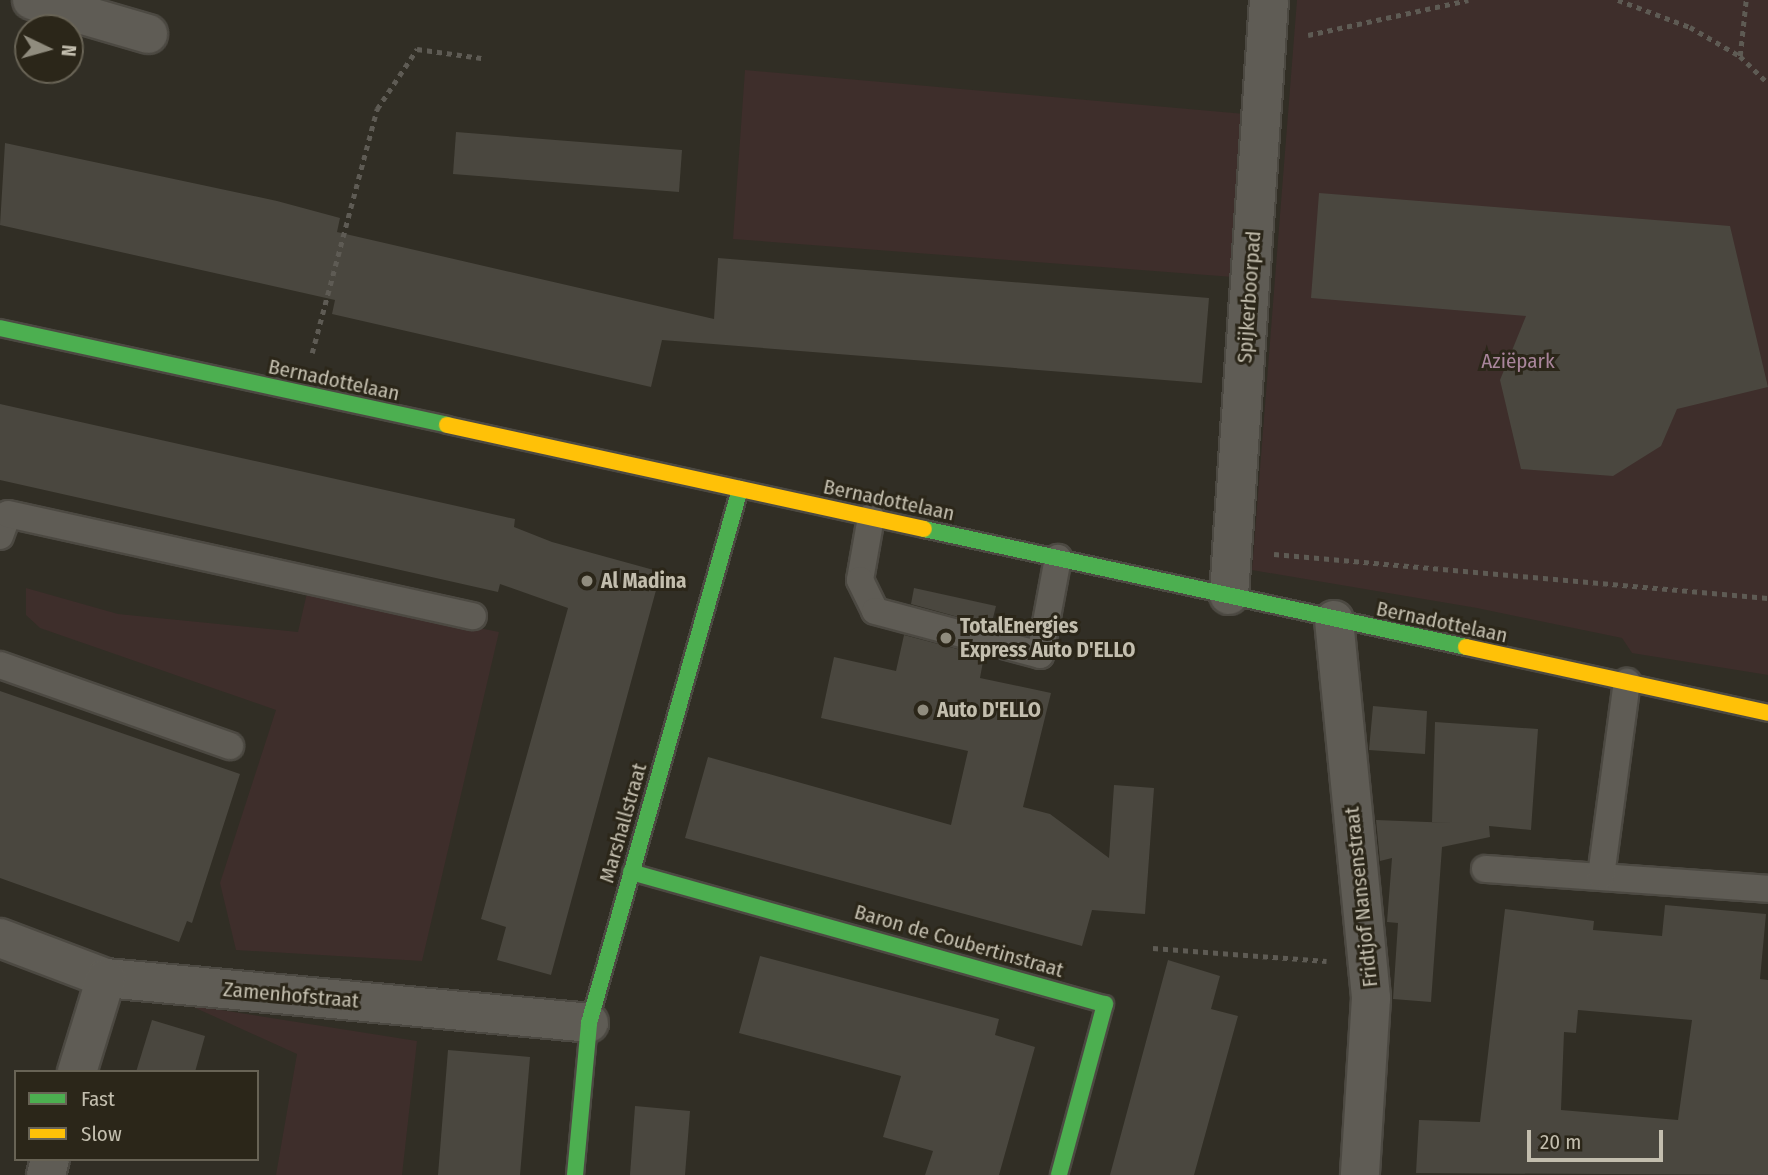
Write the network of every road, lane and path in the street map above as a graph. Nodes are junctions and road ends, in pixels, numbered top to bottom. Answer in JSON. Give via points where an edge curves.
{"nodes":[{"id":1,"x":32,"y":0,"type":"edge"},
{"id":2,"x":1269,"y":0,"type":"edge"},
{"id":3,"x":1468,"y":0,"type":"edge"},
{"id":4,"x":1618,"y":0,"type":"edge"},
{"id":5,"x":1746,"y":0,"type":"edge"},
{"id":6,"x":148,"y":34,"type":"dead end"},
{"id":7,"x":1267,"y":44,"type":"junction"},
{"id":8,"x":1740,"y":56,"type":"junction"},
{"id":9,"x":481,"y":58,"type":"dead end"},
{"id":10,"x":1768,"y":83,"type":"edge"},
{"id":11,"x":0,"y":328,"type":"edge"},
{"id":12,"x":301,"y":394,"type":"junction"},
{"id":13,"x":740,"y":489,"type":"junction"},
{"id":14,"x":871,"y":517,"type":"junction"},
{"id":15,"x":0,"y":536,"type":"edge"},
{"id":16,"x":1231,"y":545,"type":"junction"},
{"id":17,"x":1058,"y":558,"type":"junction"},
{"id":18,"x":1229,"y":594,"type":"junction"},
{"id":19,"x":1766,"y":596,"type":"edge"},
{"id":20,"x":473,"y":616,"type":"dead end"},
{"id":21,"x":1334,"y":620,"type":"junction"},
{"id":22,"x":0,"y":665,"type":"edge"},
{"id":23,"x":1627,"y":682,"type":"junction"},
{"id":24,"x":1768,"y":713,"type":"edge"},
{"id":25,"x":230,"y":746,"type":"dead end"},
{"id":26,"x":1485,"y":869,"type":"dead end"},
{"id":27,"x":631,"y":872,"type":"junction"},
{"id":28,"x":1601,"y":876,"type":"junction"},
{"id":29,"x":1768,"y":889,"type":"edge"},
{"id":30,"x":0,"y":938,"type":"edge"},
{"id":31,"x":1153,"y":948,"type":"dead end"},
{"id":32,"x":1368,"y":964,"type":"junction"},
{"id":33,"x":106,"y":978,"type":"junction"},
{"id":34,"x":589,"y":1023,"type":"junction"},
{"id":35,"x":79,"y":1070,"type":"edge"},
{"id":36,"x":575,"y":1175,"type":"edge"},
{"id":37,"x":1059,"y":1175,"type":"edge"},
{"id":38,"x":1360,"y":1175,"type":"edge"}],
"edges":[{"from":1,"to":6,"type":"street"},
{"from":2,"to":7,"type":"street","name":"Spijkerboorpad"},
{"from":3,"to":7,"type":"path"},
{"from":4,"to":8,"type":"path","via":[[1690,26]]},
{"from":5,"to":8,"type":"path"},
{"from":7,"to":16,"type":"street","name":"Spijkerboorpad"},
{"from":8,"to":10,"type":"path"},
{"from":9,"to":12,"type":"path","via":[[417,49],[377,109]]},
{"from":11,"to":12,"type":"street","name":"Bernadottelaan"},
{"from":12,"to":13,"type":"street","name":"Bernadottelaan"},
{"from":13,"to":14,"type":"street","name":"Bernadottelaan"},
{"from":13,"to":27,"type":"street","name":"Marshallstraat"},
{"from":14,"to":17,"type":"street","name":"Bernadottelaan"},
{"from":14,"to":17,"type":"lane","via":[[860,580],[875,611],[1040,655]]},
{"from":15,"to":20,"type":"lane","via":[[8,514]]},
{"from":16,"to":18,"type":"street","name":"Spijkerboorpad"},
{"from":16,"to":19,"type":"path","via":[[1293,557]]},
{"from":17,"to":18,"type":"street","name":"Bernadottelaan"},
{"from":18,"to":21,"type":"street","name":"Bernadottelaan"},
{"from":21,"to":23,"type":"street","name":"Bernadottelaan"},
{"from":21,"to":32,"type":"street","name":"Fridtjof Nansenstraat"},
{"from":22,"to":25,"type":"lane"},
{"from":23,"to":24,"type":"street","name":"Bernadottelaan"},
{"from":23,"to":28,"type":"lane"},
{"from":26,"to":28,"type":"lane"},
{"from":27,"to":34,"type":"street","name":"Marshallstraat"},
{"from":27,"to":37,"type":"street","name":"Baron de Coubertinstraat","via":[[1105,1004]]},
{"from":28,"to":29,"type":"lane"},
{"from":30,"to":33,"type":"street","name":"Zamenhofstraat"},
{"from":31,"to":32,"type":"path"},
{"from":32,"to":38,"type":"street","name":"Fridtjof Nansenstraat"},
{"from":33,"to":34,"type":"street","name":"Zamenhofstraat"},
{"from":33,"to":35,"type":"street"},
{"from":34,"to":36,"type":"street","name":"Marshallstraat"}]}
